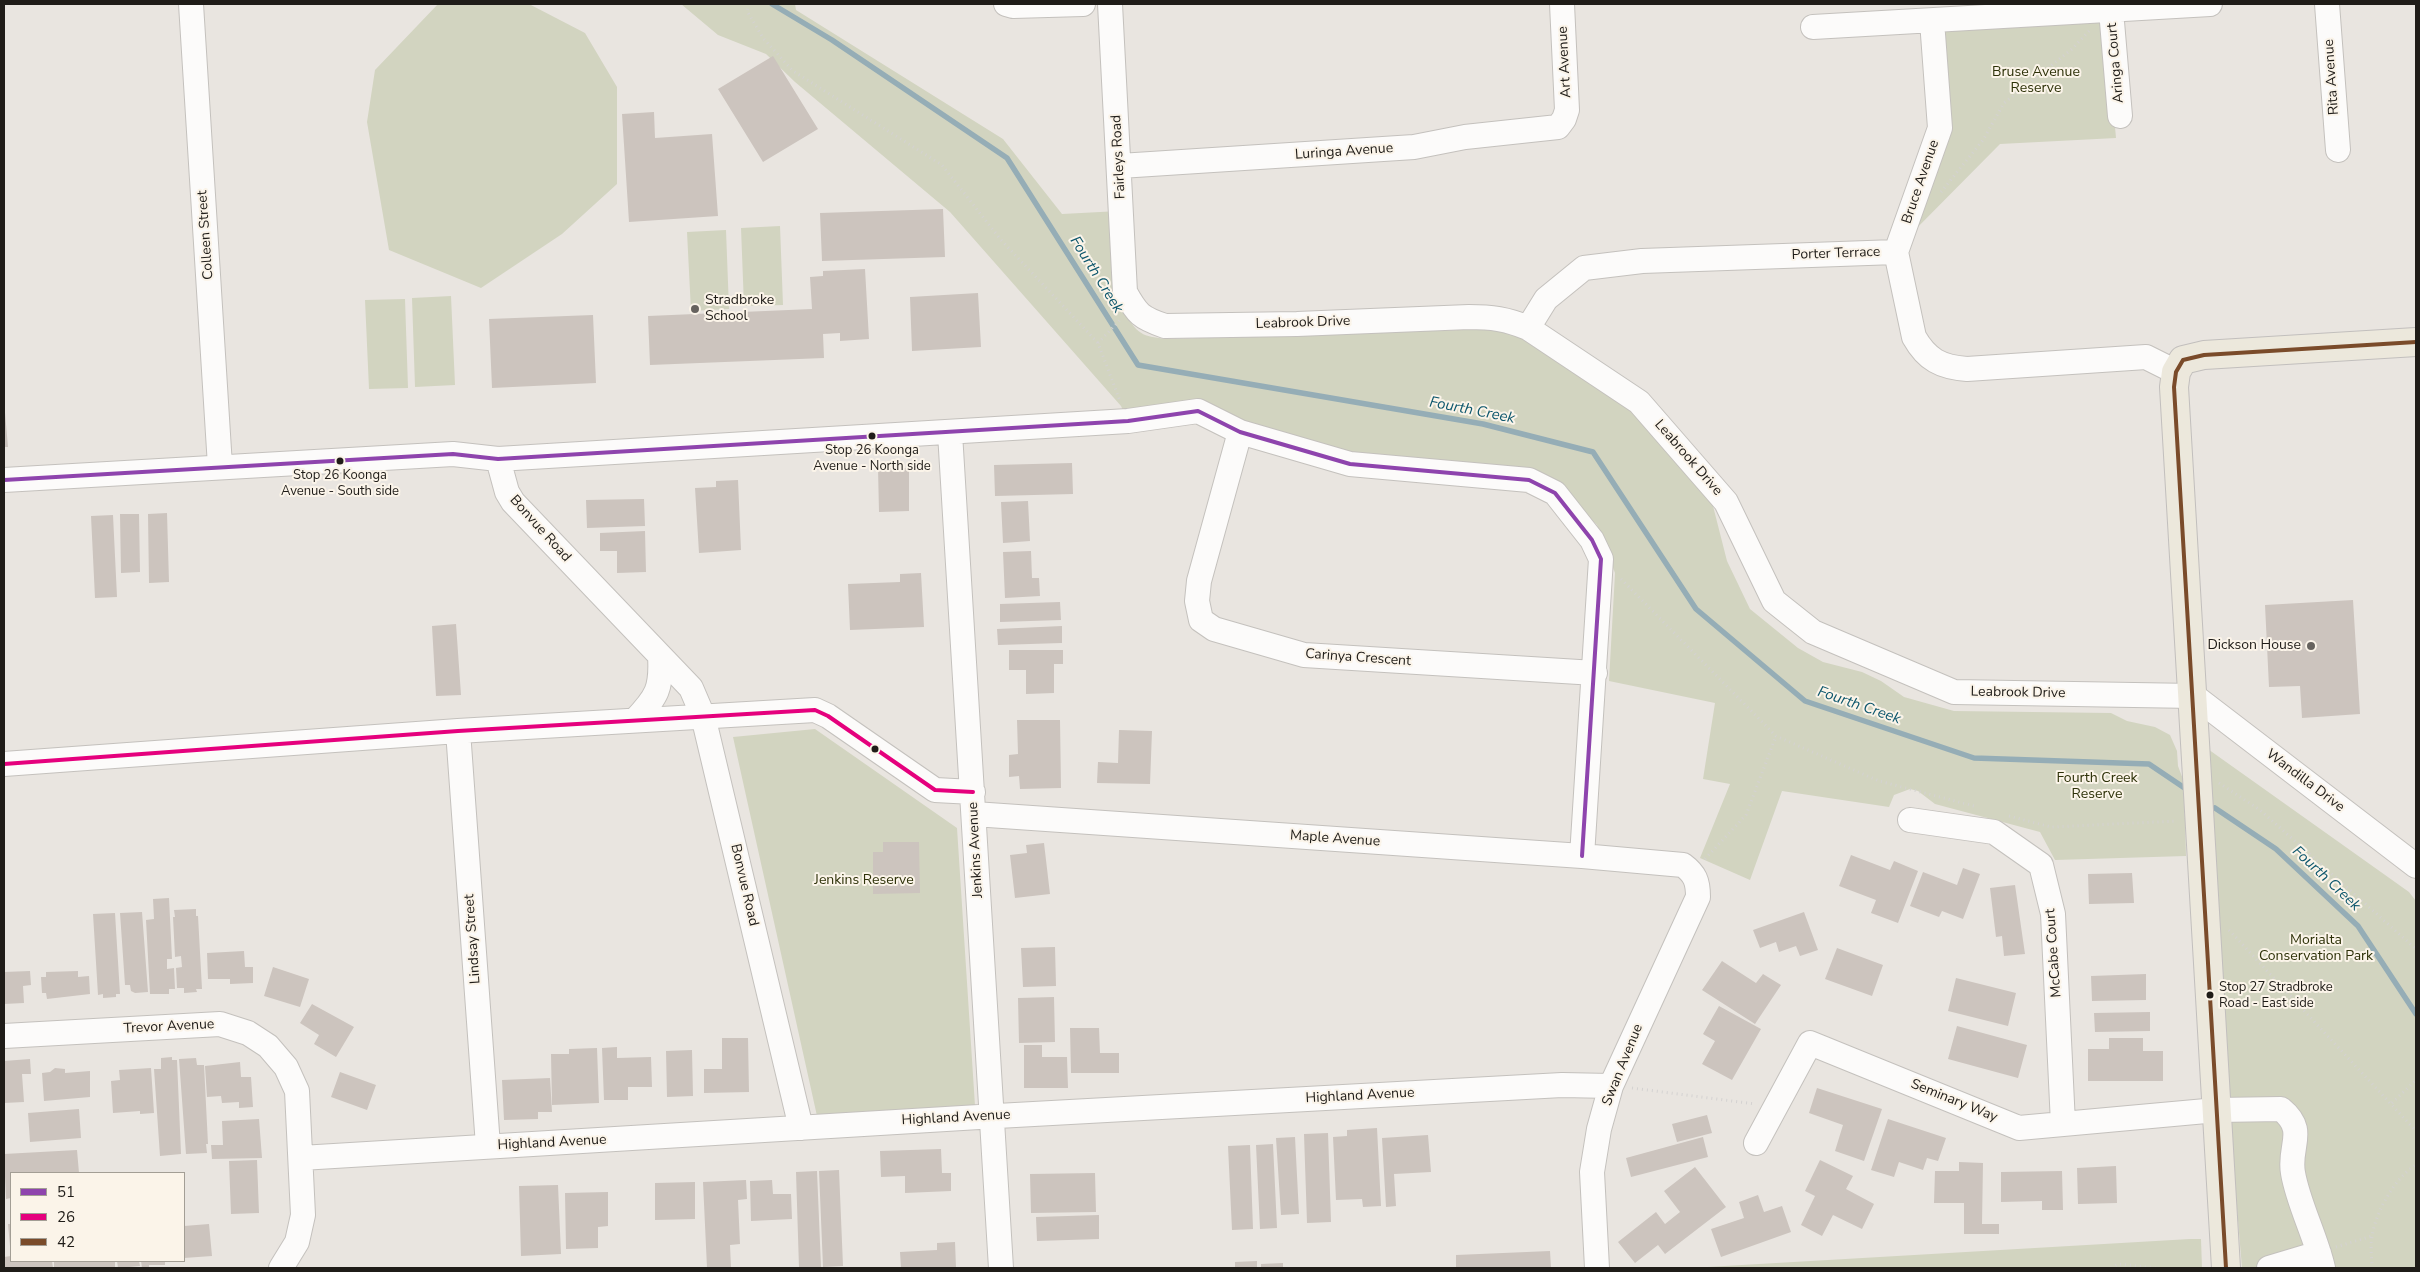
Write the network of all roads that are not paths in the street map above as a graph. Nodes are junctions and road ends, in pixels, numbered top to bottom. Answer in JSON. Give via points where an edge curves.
{"nodes":[{"id":1,"x":191,"y":4,"type":"edge"},
{"id":2,"x":1006,"y":4,"type":"edge"},
{"id":3,"x":1083,"y":4,"type":"edge"},
{"id":4,"x":1110,"y":4,"type":"edge"},
{"id":5,"x":1562,"y":4,"type":"edge"},
{"id":6,"x":2210,"y":4,"type":"edge"},
{"id":7,"x":2327,"y":4,"type":"edge"},
{"id":8,"x":2111,"y":10,"type":"junction"},
{"id":9,"x":1932,"y":20,"type":"junction"},
{"id":10,"x":1813,"y":27,"type":"dead end"},
{"id":11,"x":2120,"y":116,"type":"dead end"},
{"id":12,"x":1564,"y":119,"type":"joint"},
{"id":13,"x":2338,"y":150,"type":"dead end"},
{"id":14,"x":1120,"y":166,"type":"junction"},
{"id":15,"x":1896,"y":252,"type":"junction"},
{"id":16,"x":1133,"y":307,"type":"joint"},
{"id":17,"x":1528,"y":328,"type":"junction"},
{"id":18,"x":2416,"y":342,"type":"edge"},
{"id":19,"x":2176,"y":372,"type":"junction"},
{"id":20,"x":1240,"y":432,"type":"junction"},
{"id":21,"x":950,"y":433,"type":"junction"},
{"id":22,"x":498,"y":459,"type":"junction"},
{"id":23,"x":220,"y":466,"type":"junction"},
{"id":24,"x":4,"y":480,"type":"edge"},
{"id":25,"x":660,"y":656,"type":"junction"},
{"id":26,"x":1595,"y":673,"type":"junction"},
{"id":27,"x":2194,"y":696,"type":"junction"},
{"id":28,"x":703,"y":716,"type":"junction"},
{"id":29,"x":635,"y":720,"type":"junction"},
{"id":30,"x":458,"y":731,"type":"junction"},
{"id":31,"x":4,"y":764,"type":"edge"},
{"id":32,"x":973,"y":803,"type":"junction"},
{"id":33,"x":1910,"y":820,"type":"dead end"},
{"id":34,"x":1582,"y":856,"type":"junction"},
{"id":35,"x":2416,"y":866,"type":"edge"},
{"id":36,"x":1693,"y":873,"type":"joint"},
{"id":37,"x":4,"y":1036,"type":"edge"},
{"id":38,"x":1611,"y":1086,"type":"junction"},
{"id":39,"x":2217,"y":1110,"type":"junction"},
{"id":40,"x":991,"y":1116,"type":"junction"},
{"id":41,"x":2063,"y":1124,"type":"junction"},
{"id":42,"x":801,"y":1128,"type":"junction"},
{"id":43,"x":1756,"y":1143,"type":"dead end"},
{"id":44,"x":488,"y":1146,"type":"junction"},
{"id":45,"x":301,"y":1158,"type":"junction"},
{"id":46,"x":2321,"y":1260,"type":"edge"},
{"id":47,"x":281,"y":1268,"type":"edge"},
{"id":48,"x":1001,"y":1268,"type":"edge"},
{"id":49,"x":1598,"y":1268,"type":"edge"},
{"id":50,"x":2226,"y":1268,"type":"edge"},
{"id":51,"x":2269,"y":1268,"type":"edge"}],
"edges":[{"from":1,"to":23,"type":"street","name":"Colleen Street"},
{"from":2,"to":3,"type":"street"},
{"from":4,"to":14,"type":"street","name":"Fairleys Road"},
{"from":5,"to":12,"type":"street","name":"Art Avenue","via":[[1567,110]]},
{"from":6,"to":8,"type":"street"},
{"from":7,"to":13,"type":"street","name":"Rita Avenue"},
{"from":8,"to":9,"type":"street"},
{"from":8,"to":11,"type":"street","name":"Aringa Court"},
{"from":9,"to":10,"type":"street"},
{"from":9,"to":15,"type":"street","name":"Bruce Avenue","via":[[1940,128]]},
{"from":12,"to":14,"type":"street","name":"Luringa Avenue","via":[[1558,127],[1465,137],[1414,147]]},
{"from":14,"to":16,"type":"street","name":"Fairleys Road","via":[[1125,292]]},
{"from":15,"to":17,"type":"street","name":"Porter Terrace","via":[[1642,261],[1584,268],[1546,298]]},
{"from":15,"to":19,"type":"street","name":"Porter Terrace","via":[[1914,337],[1920,348],[1947,367],[1967,369],[2146,357]]},
{"from":16,"to":17,"type":"street","name":"Leabrook Drive","via":[[1145,319],[1165,326],[1492,317]]},
{"from":17,"to":27,"type":"street","name":"Leabrook Drive","via":[[1639,402],[1726,502],[1774,600],[1813,632],[1954,692]]},
{"from":18,"to":19,"type":"main road","via":[[2204,355],[2183,360]]},
{"from":19,"to":27,"type":"main road","via":[[2174,387]]},
{"from":20,"to":21,"type":"street","via":[[1198,411],[1128,421]]},
{"from":20,"to":26,"type":"street","via":[[1350,464],[1529,480],[1555,494],[1592,540],[1601,560]]},
{"from":20,"to":26,"type":"street","name":"Carinya Crescent","via":[[1199,581],[1197,602],[1201,620],[1214,629],[1304,655]]},
{"from":21,"to":22,"type":"street"},
{"from":21,"to":32,"type":"street","name":"Jenkins Avenue"},
{"from":22,"to":23,"type":"street","via":[[452,454]]},
{"from":22,"to":25,"type":"street","name":"Bonvue Road","via":[[512,502]]},
{"from":23,"to":24,"type":"street"},
{"from":25,"to":28,"type":"street","name":"Bonvue Road","via":[[691,688]]},
{"from":25,"to":29,"type":"street","via":[[661,675],[654,701]]},
{"from":26,"to":34,"type":"street"},
{"from":27,"to":35,"type":"street","name":"Wandilla Drive"},
{"from":27,"to":39,"type":"main road"},
{"from":28,"to":29,"type":"street","name":"Maple Avenue"},
{"from":28,"to":32,"type":"street","name":"Maple Avenue","via":[[815,710],[935,790]]},
{"from":28,"to":42,"type":"street","name":"Bonvue Road"},
{"from":29,"to":30,"type":"street","name":"Maple Avenue"},
{"from":30,"to":31,"type":"street","name":"Maple Avenue"},
{"from":30,"to":44,"type":"street","name":"Lindsay Street"},
{"from":32,"to":34,"type":"street","name":"Maple Avenue"},
{"from":32,"to":40,"type":"street","name":"Jenkins Avenue"},
{"from":33,"to":41,"type":"street","name":"McCabe Court","via":[[1994,832],[2041,865],[2053,914]]},
{"from":34,"to":36,"type":"street","name":"Maple Avenue","via":[[1682,865]]},
{"from":36,"to":38,"type":"street","name":"Swan Avenue","via":[[1698,884],[1698,897]]},
{"from":37,"to":45,"type":"street","name":"Trevor Avenue","via":[[220,1024],[248,1033],[268,1046],[286,1067],[297,1091]]},
{"from":38,"to":40,"type":"street","name":"Highland Avenue","via":[[1562,1085]]},
{"from":38,"to":49,"type":"street","name":"Swan Avenue","via":[[1592,1172]]},
{"from":39,"to":41,"type":"street","name":"Seminary Way"},
{"from":39,"to":46,"type":"street","name":"Seminary Way","via":[[2280,1109],[2291,1117],[2296,1135],[2292,1171]]},
{"from":39,"to":50,"type":"main road"},
{"from":40,"to":42,"type":"street","name":"Highland Avenue"},
{"from":40,"to":48,"type":"street","name":"Jenkins Avenue"},
{"from":41,"to":43,"type":"street","name":"Seminary Way","via":[[2019,1128],[1810,1043]]},
{"from":42,"to":44,"type":"street","name":"Highland Avenue"},
{"from":44,"to":45,"type":"street","name":"Highland Avenue"},
{"from":45,"to":47,"type":"street","name":"Trevor Avenue","via":[[304,1216],[297,1242]]},
{"from":46,"to":51,"type":"street"}]}
